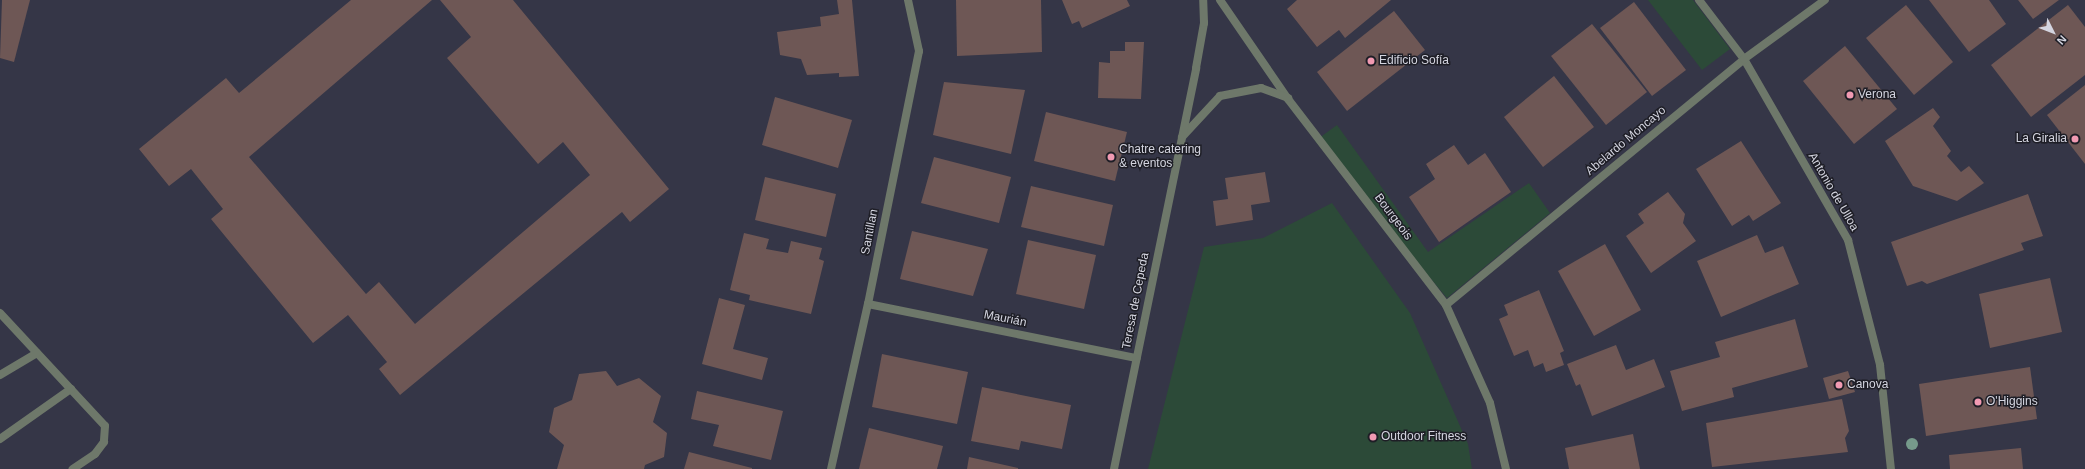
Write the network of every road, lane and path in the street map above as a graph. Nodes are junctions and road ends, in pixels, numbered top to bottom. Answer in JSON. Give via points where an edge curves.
{"nodes":[{"id":1,"x":908,"y":0,"type":"edge"},
{"id":2,"x":1203,"y":0,"type":"edge"},
{"id":3,"x":1220,"y":0,"type":"edge"},
{"id":4,"x":1699,"y":0,"type":"edge"},
{"id":5,"x":1826,"y":0,"type":"edge"},
{"id":6,"x":1744,"y":59,"type":"junction"},
{"id":7,"x":1288,"y":99,"type":"junction"},
{"id":8,"x":1182,"y":138,"type":"junction"},
{"id":9,"x":868,"y":304,"type":"junction"},
{"id":10,"x":1446,"y":305,"type":"junction"},
{"id":11,"x":0,"y":313,"type":"edge"},
{"id":12,"x":37,"y":353,"type":"junction"},
{"id":13,"x":1137,"y":358,"type":"junction"},
{"id":14,"x":0,"y":375,"type":"edge"},
{"id":15,"x":71,"y":389,"type":"junction"},
{"id":16,"x":0,"y":439,"type":"edge"},
{"id":17,"x":73,"y":469,"type":"edge"},
{"id":18,"x":831,"y":469,"type":"edge"},
{"id":19,"x":1114,"y":469,"type":"edge"},
{"id":20,"x":1506,"y":469,"type":"edge"},
{"id":21,"x":1892,"y":469,"type":"edge"}],
"edges":[{"from":1,"to":9,"type":"street","name":"Santillan","via":[[919,51]]},
{"from":2,"to":8,"type":"street","name":"Teresa de Cepeda","via":[[1204,23]]},
{"from":3,"to":7,"type":"street","name":"Bourgeois"},
{"from":4,"to":6,"type":"street","name":"Antonio de Ulloa"},
{"from":5,"to":6,"type":"street","name":"Abelardo Moncayo"},
{"from":6,"to":10,"type":"street","name":"Abelardo Moncayo"},
{"from":6,"to":21,"type":"street","name":"Antonio de Ulloa","via":[[1848,240],[1880,365]]},
{"from":7,"to":8,"type":"street","via":[[1261,88],[1220,96]]},
{"from":7,"to":10,"type":"street","name":"Bourgeois"},
{"from":8,"to":13,"type":"street","name":"Teresa de Cepeda"},
{"from":9,"to":13,"type":"street","name":"Maurián"},
{"from":9,"to":18,"type":"street","name":"Santillan"},
{"from":10,"to":20,"type":"street","name":"Bourgeois","via":[[1490,404]]},
{"from":11,"to":12,"type":"street"},
{"from":12,"to":14,"type":"street"},
{"from":12,"to":15,"type":"street"},
{"from":13,"to":19,"type":"street","name":"Teresa de Cepeda"},
{"from":15,"to":16,"type":"street"},
{"from":15,"to":17,"type":"street","via":[[105,426],[104,442],[95,454]]}]}
